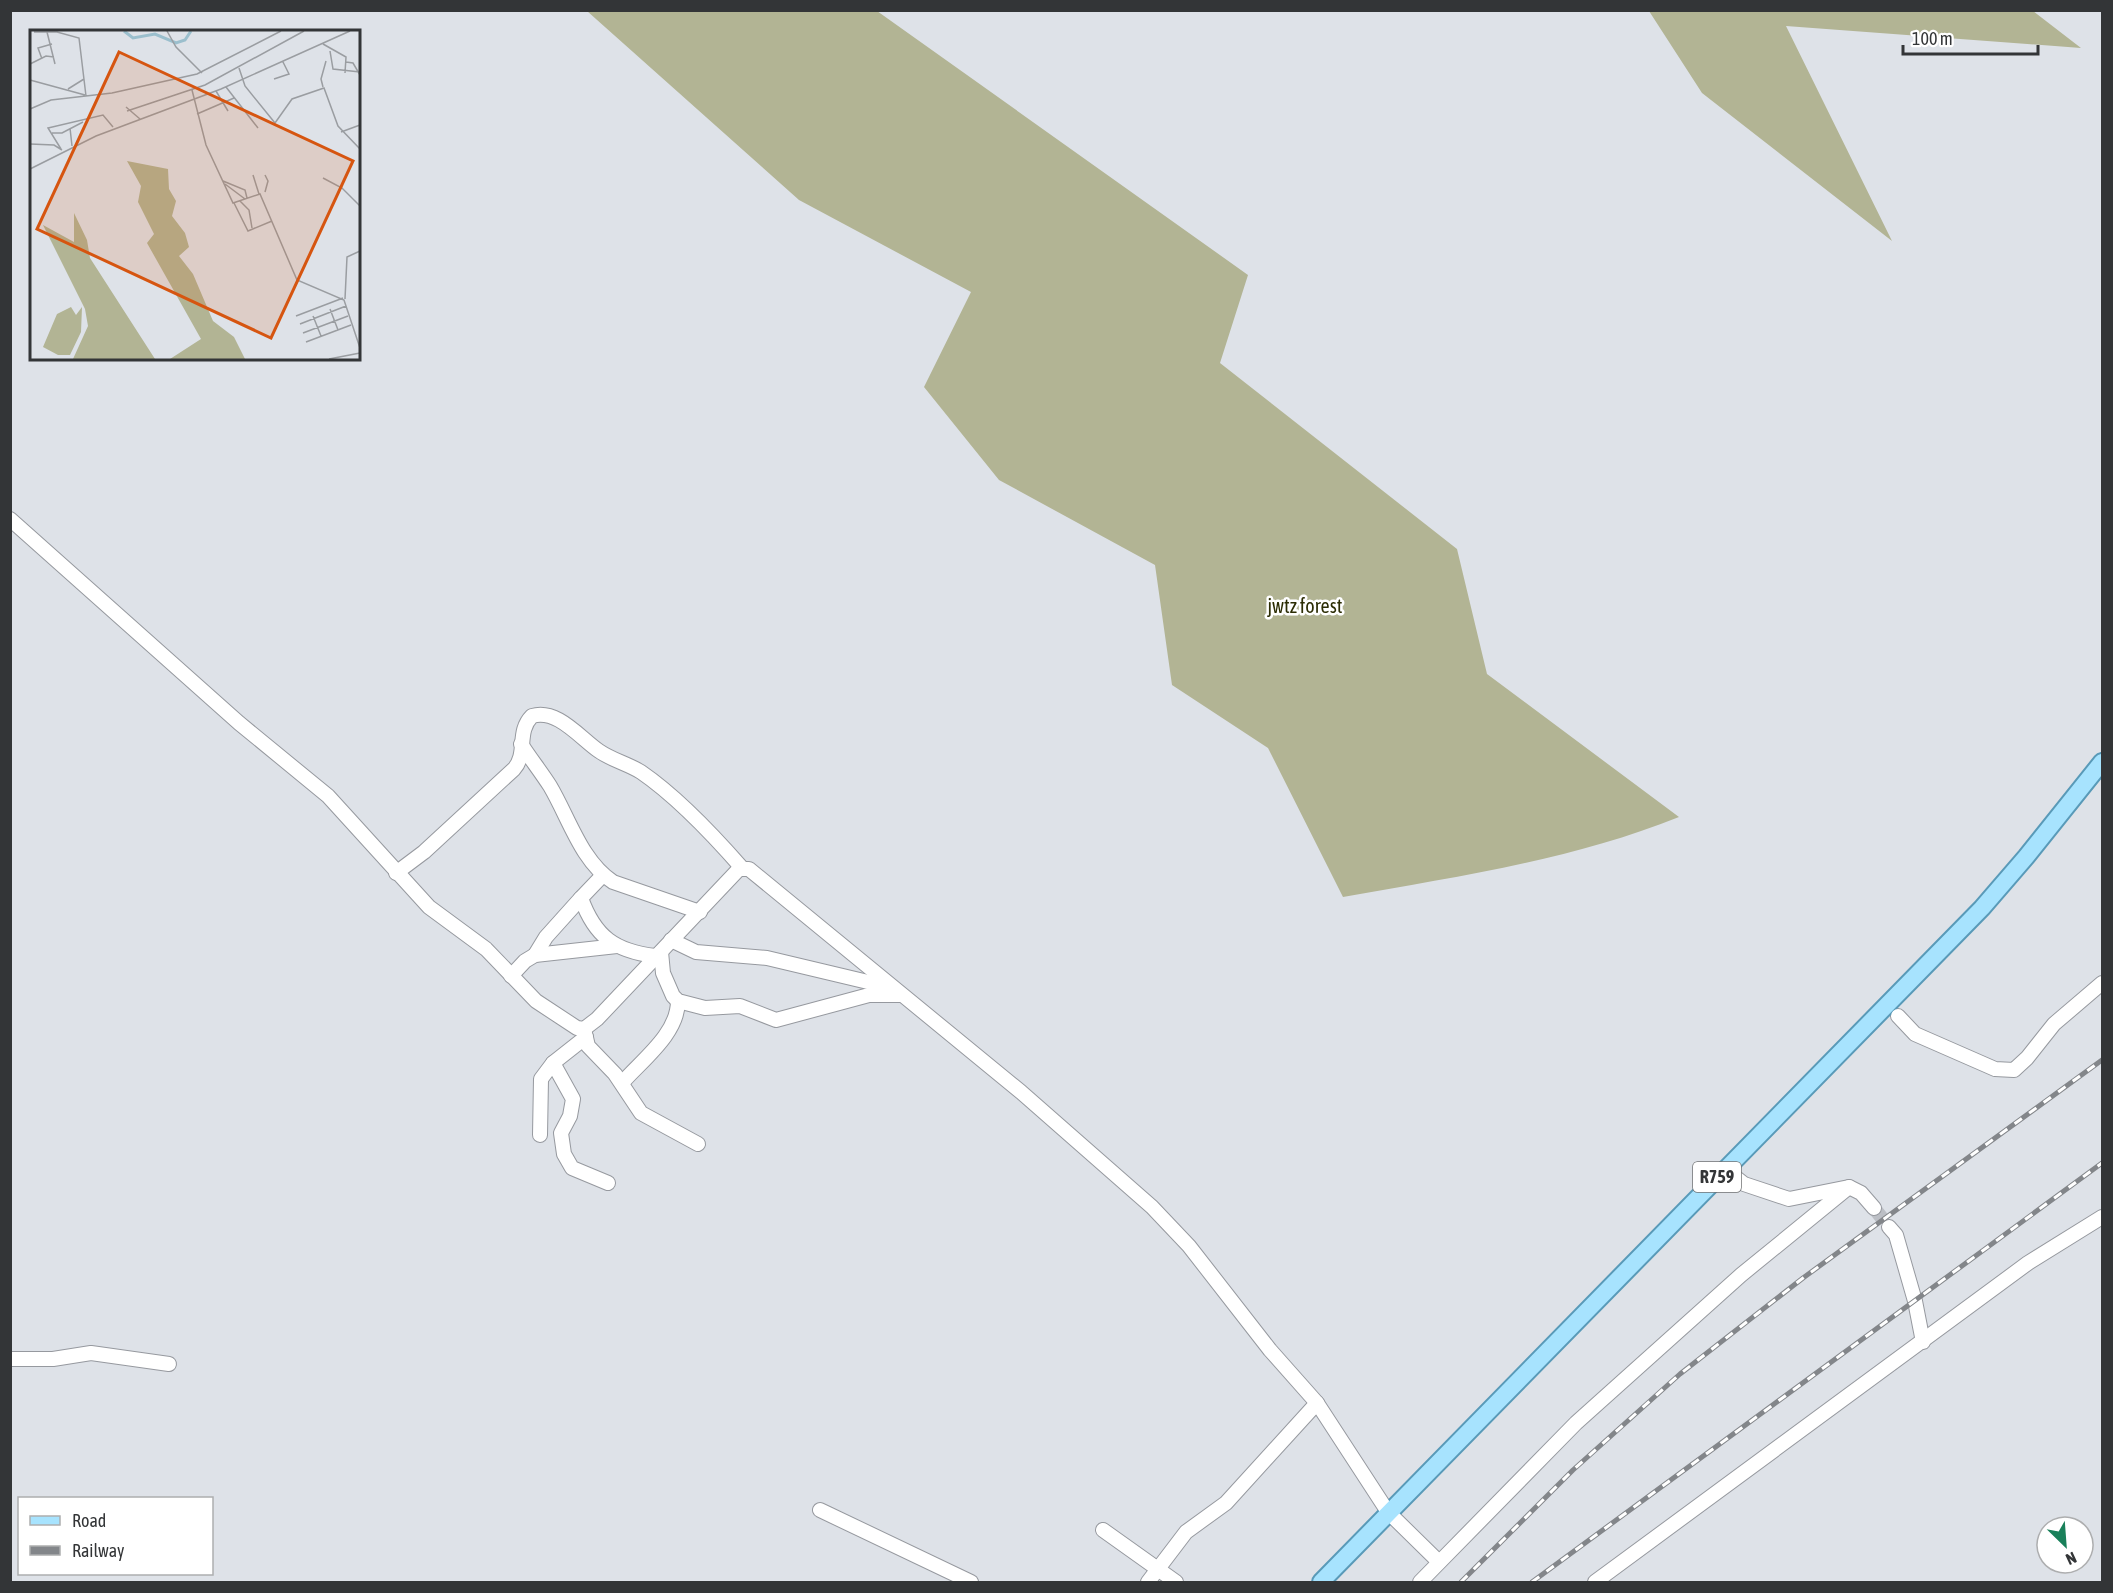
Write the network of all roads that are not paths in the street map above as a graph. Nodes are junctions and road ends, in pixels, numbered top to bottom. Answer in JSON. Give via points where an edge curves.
{"nodes":[{"id":1,"x":10,"y":519,"type":"edge"},
{"id":2,"x":521,"y":744,"type":"junction"},
{"id":3,"x":2103,"y":762,"type":"edge"},
{"id":4,"x":742,"y":868,"type":"junction"},
{"id":5,"x":396,"y":873,"type":"junction"},
{"id":6,"x":603,"y":875,"type":"junction"},
{"id":7,"x":581,"y":898,"type":"junction"},
{"id":8,"x":700,"y":912,"type":"junction"},
{"id":9,"x":671,"y":940,"type":"junction"},
{"id":10,"x":619,"y":946,"type":"junction"},
{"id":11,"x":658,"y":954,"type":"junction"},
{"id":12,"x":535,"y":956,"type":"junction"},
{"id":13,"x":511,"y":976,"type":"junction"},
{"id":14,"x":2103,"y":983,"type":"edge"},
{"id":15,"x":895,"y":992,"type":"junction"},
{"id":16,"x":678,"y":1001,"type":"junction"},
{"id":17,"x":1898,"y":1016,"type":"dead end"},
{"id":18,"x":585,"y":1033,"type":"junction"},
{"id":19,"x":553,"y":1063,"type":"junction"},
{"id":20,"x":622,"y":1083,"type":"junction"},
{"id":21,"x":540,"y":1135,"type":"dead end"},
{"id":22,"x":698,"y":1144,"type":"dead end"},
{"id":23,"x":1725,"y":1169,"type":"junction"},
{"id":24,"x":608,"y":1183,"type":"dead end"},
{"id":25,"x":1849,"y":1187,"type":"junction"},
{"id":26,"x":1874,"y":1208,"type":"tunnel mouth"},
{"id":27,"x":2103,"y":1217,"type":"edge"},
{"id":28,"x":1889,"y":1227,"type":"tunnel mouth"},
{"id":29,"x":1923,"y":1342,"type":"junction"},
{"id":30,"x":10,"y":1359,"type":"edge"},
{"id":31,"x":169,"y":1364,"type":"dead end"},
{"id":32,"x":1317,"y":1403,"type":"junction"},
{"id":33,"x":820,"y":1510,"type":"dead end"},
{"id":34,"x":1388,"y":1512,"type":"junction"},
{"id":35,"x":1103,"y":1530,"type":"dead end"},
{"id":36,"x":1439,"y":1562,"type":"junction"},
{"id":37,"x":1157,"y":1570,"type":"junction"},
{"id":38,"x":971,"y":1582,"type":"edge"},
{"id":39,"x":1148,"y":1582,"type":"edge"},
{"id":40,"x":1176,"y":1582,"type":"edge"},
{"id":41,"x":1321,"y":1582,"type":"edge"},
{"id":42,"x":1420,"y":1582,"type":"edge"},
{"id":43,"x":1595,"y":1582,"type":"edge"}],
"edges":[{"from":1,"to":5,"type":"street","via":[[239,723],[328,796]]},
{"from":2,"to":4,"type":"street","via":[[522,731],[532,716],[556,719],[602,753],[651,780],[705,827]]},
{"from":2,"to":5,"type":"street","via":[[521,757],[513,769]]},
{"from":2,"to":6,"type":"street"},
{"from":3,"to":23,"type":"main road","number":"R759","via":[[1982,908]]},
{"from":4,"to":8,"type":"street"},
{"from":4,"to":15,"type":"street","via":[[754,873]]},
{"from":5,"to":13,"type":"street","via":[[429,907],[471,936]]},
{"from":6,"to":7,"type":"street"},
{"from":6,"to":8,"type":"street"},
{"from":7,"to":10,"type":"street","via":[[593,927]]},
{"from":7,"to":12,"type":"street"},
{"from":8,"to":9,"type":"street"},
{"from":9,"to":11,"type":"street"},
{"from":9,"to":15,"type":"street","via":[[696,952],[767,958]]},
{"from":10,"to":11,"type":"street","via":[[631,952]]},
{"from":10,"to":12,"type":"street"},
{"from":11,"to":16,"type":"street"},
{"from":11,"to":18,"type":"street"},
{"from":12,"to":13,"type":"street"},
{"from":13,"to":18,"type":"street","via":[[536,1001]]},
{"from":14,"to":17,"type":"street","via":[[2054,1024],[2014,1070],[1995,1069],[1915,1034]]},
{"from":15,"to":16,"type":"street","via":[[869,995],[776,1020],[740,1006],[705,1008]]},
{"from":15,"to":32,"type":"street","via":[[1021,1092],[1152,1207],[1189,1246],[1269,1350]]},
{"from":16,"to":20,"type":"street","via":[[678,1012],[670,1029]]},
{"from":18,"to":19,"type":"street"},
{"from":18,"to":20,"type":"street","via":[[588,1046]]},
{"from":19,"to":21,"type":"street","via":[[539,1085]]},
{"from":19,"to":24,"type":"street","via":[[573,1099],[560,1138],[567,1160],[579,1172]]},
{"from":20,"to":22,"type":"street","via":[[642,1113]]},
{"from":23,"to":25,"type":"street","via":[[1744,1184],[1789,1199]]},
{"from":23,"to":34,"type":"main road","number":"R759"},
{"from":25,"to":26,"type":"street","via":[[1861,1193]]},
{"from":25,"to":36,"type":"street","via":[[1741,1275],[1576,1423]]},
{"from":27,"to":29,"type":"street","via":[[2028,1263]]},
{"from":28,"to":29,"type":"street","via":[[1896,1235]]},
{"from":29,"to":43,"type":"street"},
{"from":30,"to":31,"type":"street","via":[[53,1359],[91,1353]]},
{"from":32,"to":34,"type":"street"},
{"from":32,"to":37,"type":"street","via":[[1226,1503],[1186,1532]]},
{"from":33,"to":38,"type":"street"},
{"from":34,"to":36,"type":"street"},
{"from":34,"to":41,"type":"main road","number":"R759"},
{"from":35,"to":37,"type":"street"},
{"from":36,"to":42,"type":"street"},
{"from":37,"to":39,"type":"street"},
{"from":37,"to":40,"type":"street"}]}
